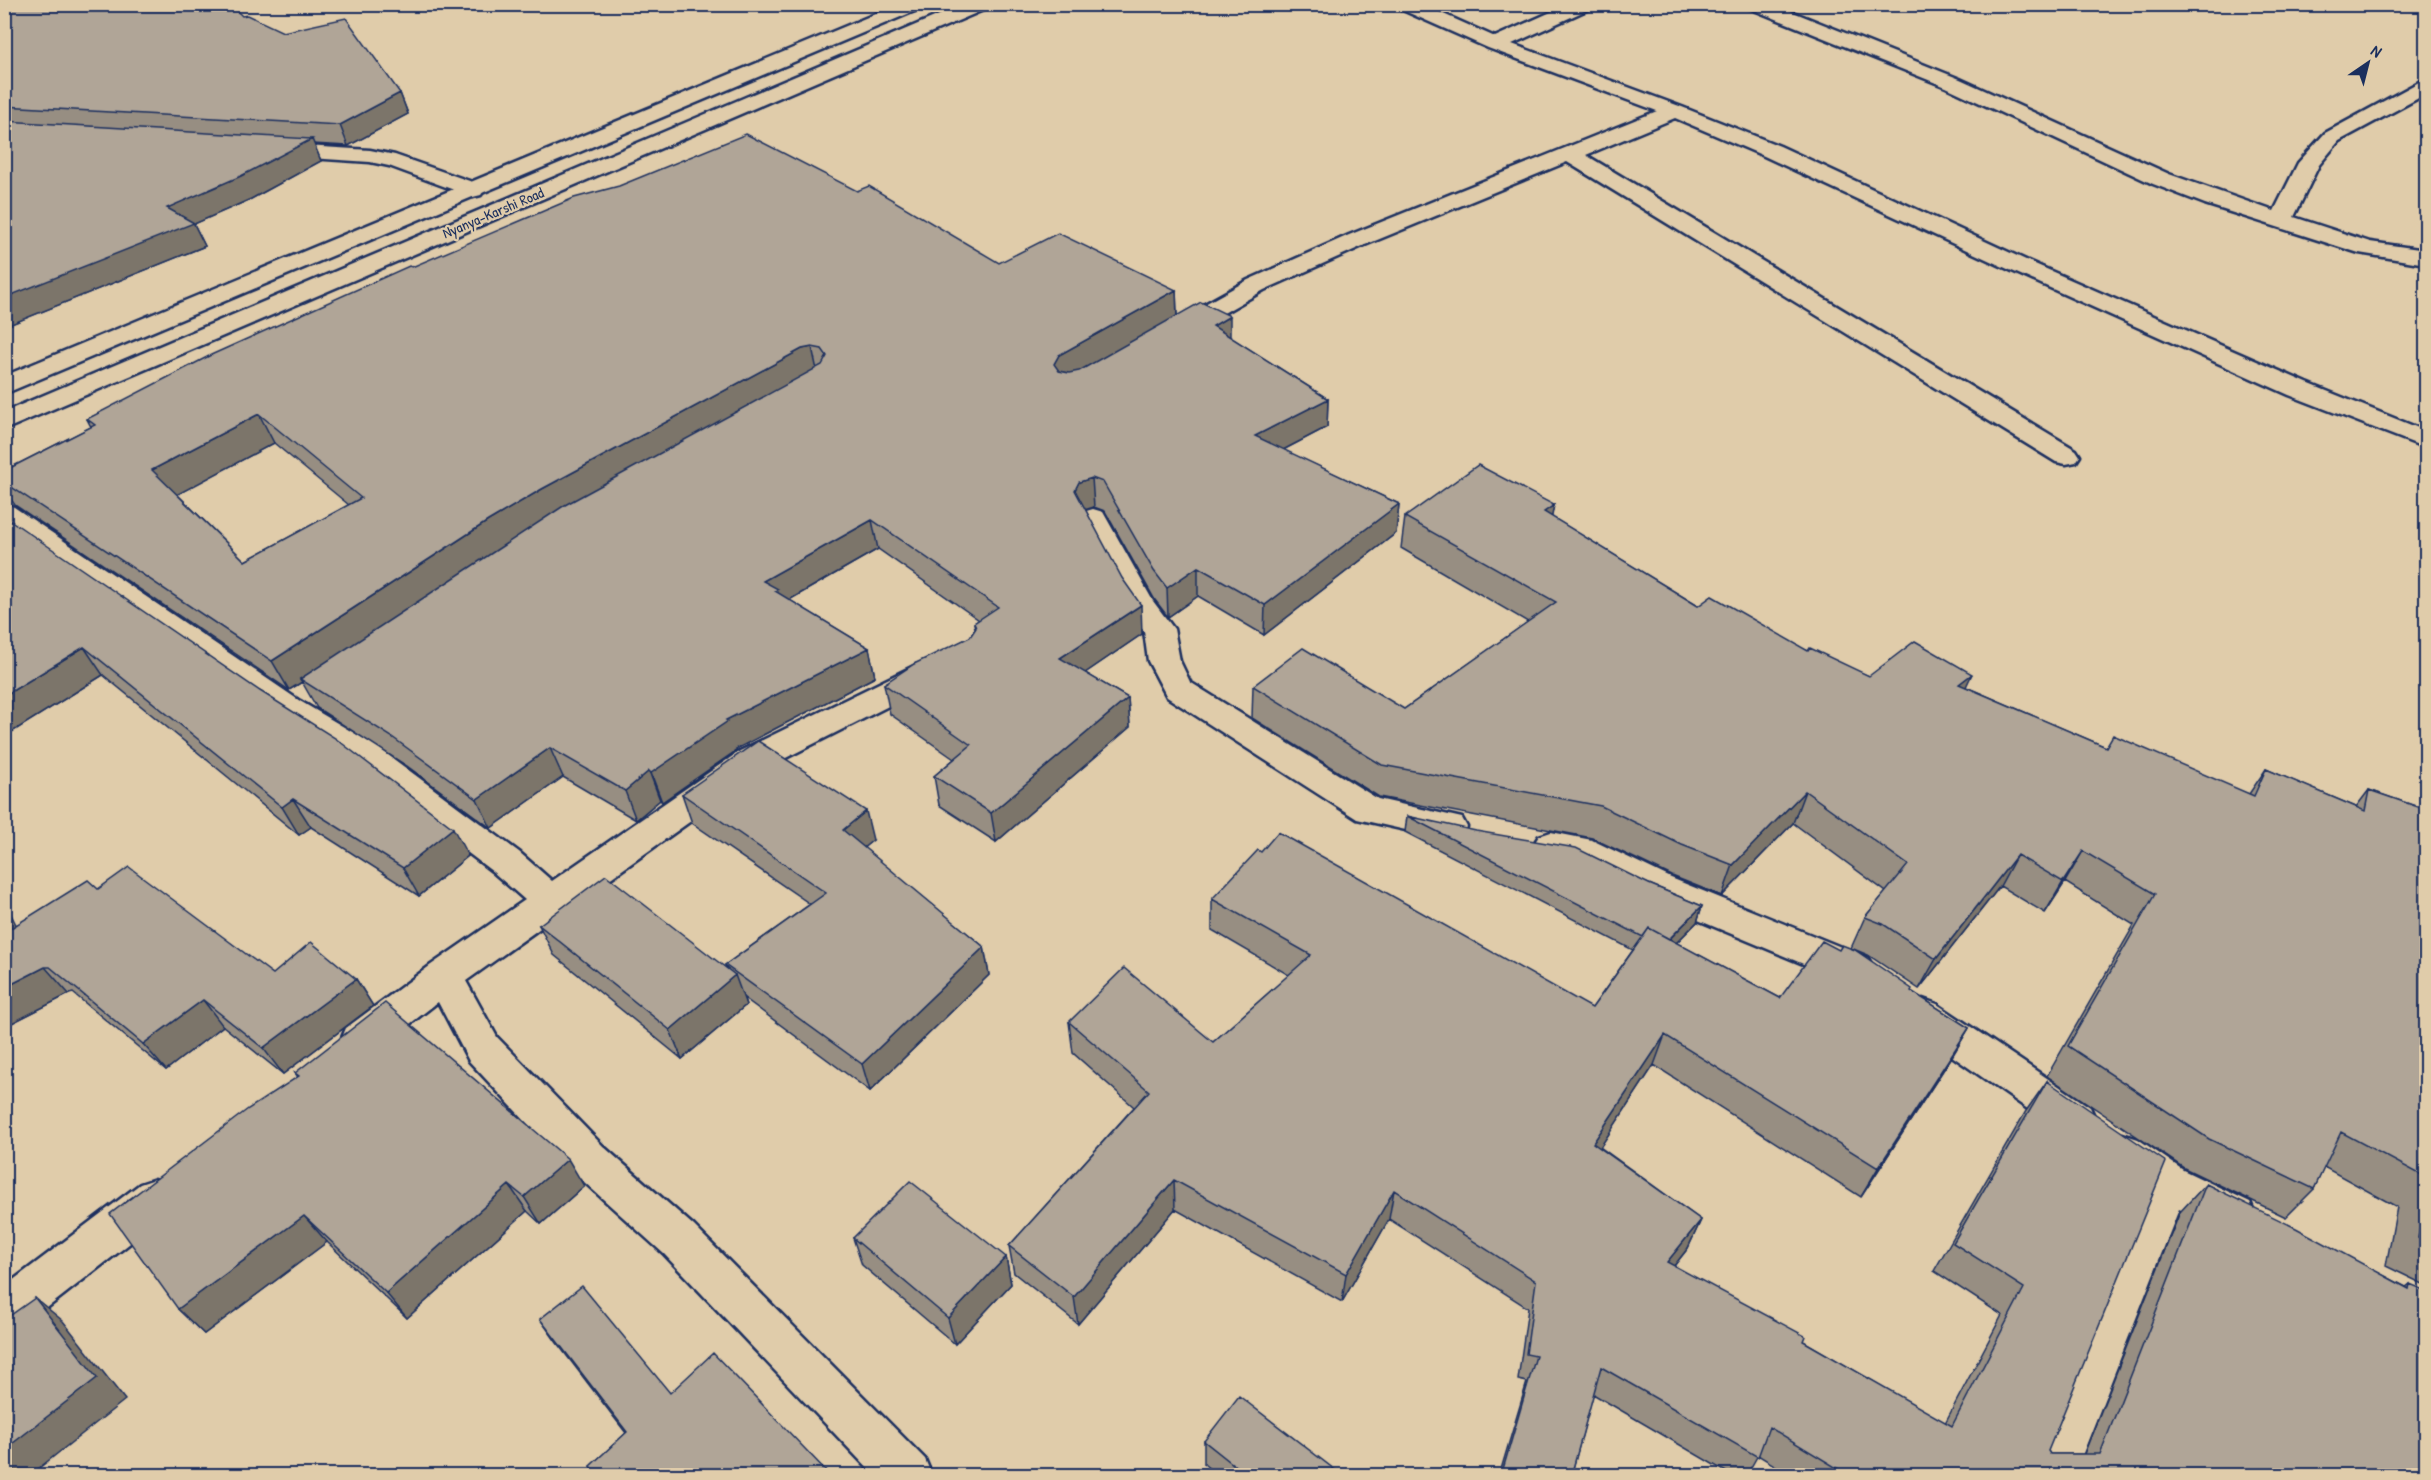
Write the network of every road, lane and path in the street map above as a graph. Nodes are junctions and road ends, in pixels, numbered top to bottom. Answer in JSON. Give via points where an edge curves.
{"nodes":[{"id":1,"x":916,"y":4,"type":"edge"},
{"id":2,"x":982,"y":4,"type":"edge"},
{"id":3,"x":1404,"y":4,"type":"edge"},
{"id":4,"x":1585,"y":4,"type":"edge"},
{"id":5,"x":1755,"y":4,"type":"edge"},
{"id":6,"x":1495,"y":44,"type":"junction"},
{"id":7,"x":2427,"y":86,"type":"edge"},
{"id":8,"x":1675,"y":111,"type":"junction"},
{"id":9,"x":253,"y":149,"type":"edge"},
{"id":10,"x":1569,"y":154,"type":"junction"},
{"id":11,"x":473,"y":190,"type":"junction"},
{"id":12,"x":2281,"y":221,"type":"junction"},
{"id":13,"x":2427,"y":257,"type":"edge"},
{"id":14,"x":1153,"y":344,"type":"edge"},
{"id":15,"x":4,"y":386,"type":"edge"},
{"id":16,"x":4,"y":422,"type":"edge"},
{"id":17,"x":2427,"y":440,"type":"edge"},
{"id":18,"x":2066,"y":456,"type":"dead end"},
{"id":19,"x":4,"y":513,"type":"edge"},
{"id":20,"x":1093,"y":518,"type":"edge"},
{"id":21,"x":962,"y":656,"type":"edge"},
{"id":22,"x":1485,"y":834,"type":"edge"},
{"id":23,"x":1521,"y":840,"type":"edge"},
{"id":24,"x":550,"y":901,"type":"junction"},
{"id":25,"x":444,"y":976,"type":"junction"},
{"id":26,"x":332,"y":1062,"type":"edge"},
{"id":27,"x":182,"y":1177,"type":"edge"},
{"id":28,"x":2168,"y":1183,"type":"junction"},
{"id":29,"x":2261,"y":1229,"type":"edge"},
{"id":30,"x":4,"y":1314,"type":"edge"},
{"id":31,"x":908,"y":1476,"type":"edge"},
{"id":32,"x":2050,"y":1476,"type":"edge"}],
"edges":[{"from":1,"to":11,"type":"street","name":"Nyanya-Karshi Road"},
{"from":2,"to":16,"type":"street","name":"Nyanya-Karshi Road"},
{"from":3,"to":6,"type":"street"},
{"from":4,"to":6,"type":"street"},
{"from":5,"to":12,"type":"street","via":[[1953,83],[2161,179]]},
{"from":6,"to":8,"type":"street"},
{"from":7,"to":12,"type":"street","via":[[2332,137],[2309,163]]},
{"from":8,"to":10,"type":"street"},
{"from":8,"to":17,"type":"street","via":[[1772,151],[2277,380]]},
{"from":9,"to":11,"type":"street","via":[[370,156],[395,161]]},
{"from":10,"to":14,"type":"street","via":[[1256,285]]},
{"from":10,"to":18,"type":"street"},
{"from":11,"to":15,"type":"street","name":"Nyanya-Karshi Road"},
{"from":12,"to":13,"type":"street","via":[[2367,248]]},
{"from":19,"to":24,"type":"street","via":[[299,703],[506,862]]},
{"from":20,"to":22,"type":"street","via":[[1141,606],[1159,630],[1164,661],[1178,689],[1369,810]]},
{"from":21,"to":24,"type":"street","via":[[752,760]]},
{"from":23,"to":28,"type":"street","via":[[1580,850],[1658,888],[1854,968]]},
{"from":24,"to":25,"type":"street"},
{"from":25,"to":26,"type":"street"},
{"from":25,"to":31,"type":"street","via":[[483,1049],[588,1159],[679,1240]]},
{"from":27,"to":30,"type":"street"},
{"from":28,"to":29,"type":"street"},
{"from":28,"to":32,"type":"street"}]}
